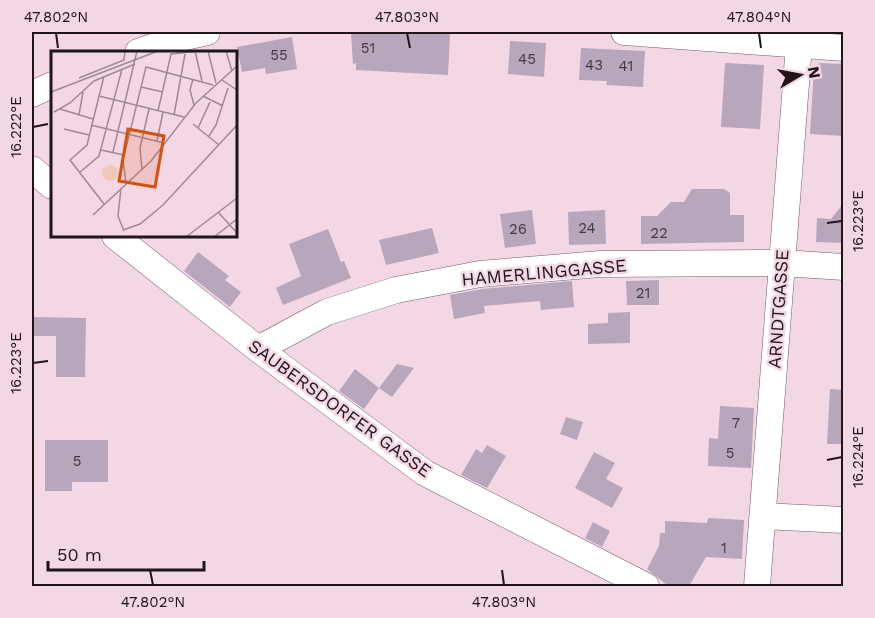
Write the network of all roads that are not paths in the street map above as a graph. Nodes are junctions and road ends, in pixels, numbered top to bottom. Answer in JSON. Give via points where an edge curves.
{"nodes":[{"id":1,"x":207,"y":32,"type":"edge"},
{"id":2,"x":624,"y":32,"type":"edge"},
{"id":3,"x":799,"y":38,"type":"edge"},
{"id":4,"x":843,"y":48,"type":"edge"},
{"id":5,"x":141,"y":51,"type":"edge"},
{"id":6,"x":51,"y":85,"type":"edge"},
{"id":7,"x":32,"y":94,"type":"edge"},
{"id":8,"x":32,"y":169,"type":"edge"},
{"id":9,"x":51,"y":185,"type":"edge"},
{"id":10,"x":116,"y":237,"type":"edge"},
{"id":11,"x":782,"y":263,"type":"junction"},
{"id":12,"x":843,"y":267,"type":"edge"},
{"id":13,"x":258,"y":349,"type":"junction"},
{"id":14,"x":763,"y":516,"type":"junction"},
{"id":15,"x":843,"y":519,"type":"edge"},
{"id":16,"x":646,"y":586,"type":"edge"},
{"id":17,"x":757,"y":586,"type":"edge"}],
"edges":[{"from":1,"to":5,"type":"street"},
{"from":2,"to":3,"type":"street"},
{"from":3,"to":4,"type":"street"},
{"from":3,"to":11,"type":"street","name":"ARNDTGASSE"},
{"from":6,"to":7,"type":"street"},
{"from":8,"to":9,"type":"street"},
{"from":10,"to":13,"type":"street","name":"SAUBERSDORFER GASSE"},
{"from":11,"to":12,"type":"street","name":"HAMERLINGGASSE"},
{"from":11,"to":13,"type":"street","name":"HAMERLINGGASSE","via":[[600,264],[480,274],[396,290],[327,312]]},
{"from":11,"to":14,"type":"street","name":"ARNDTGASSE"},
{"from":13,"to":16,"type":"street","name":"SAUBERSDORFER GASSE","via":[[425,473]]},
{"from":14,"to":15,"type":"street"},
{"from":14,"to":17,"type":"street","name":"ARNDTGASSE"}]}
